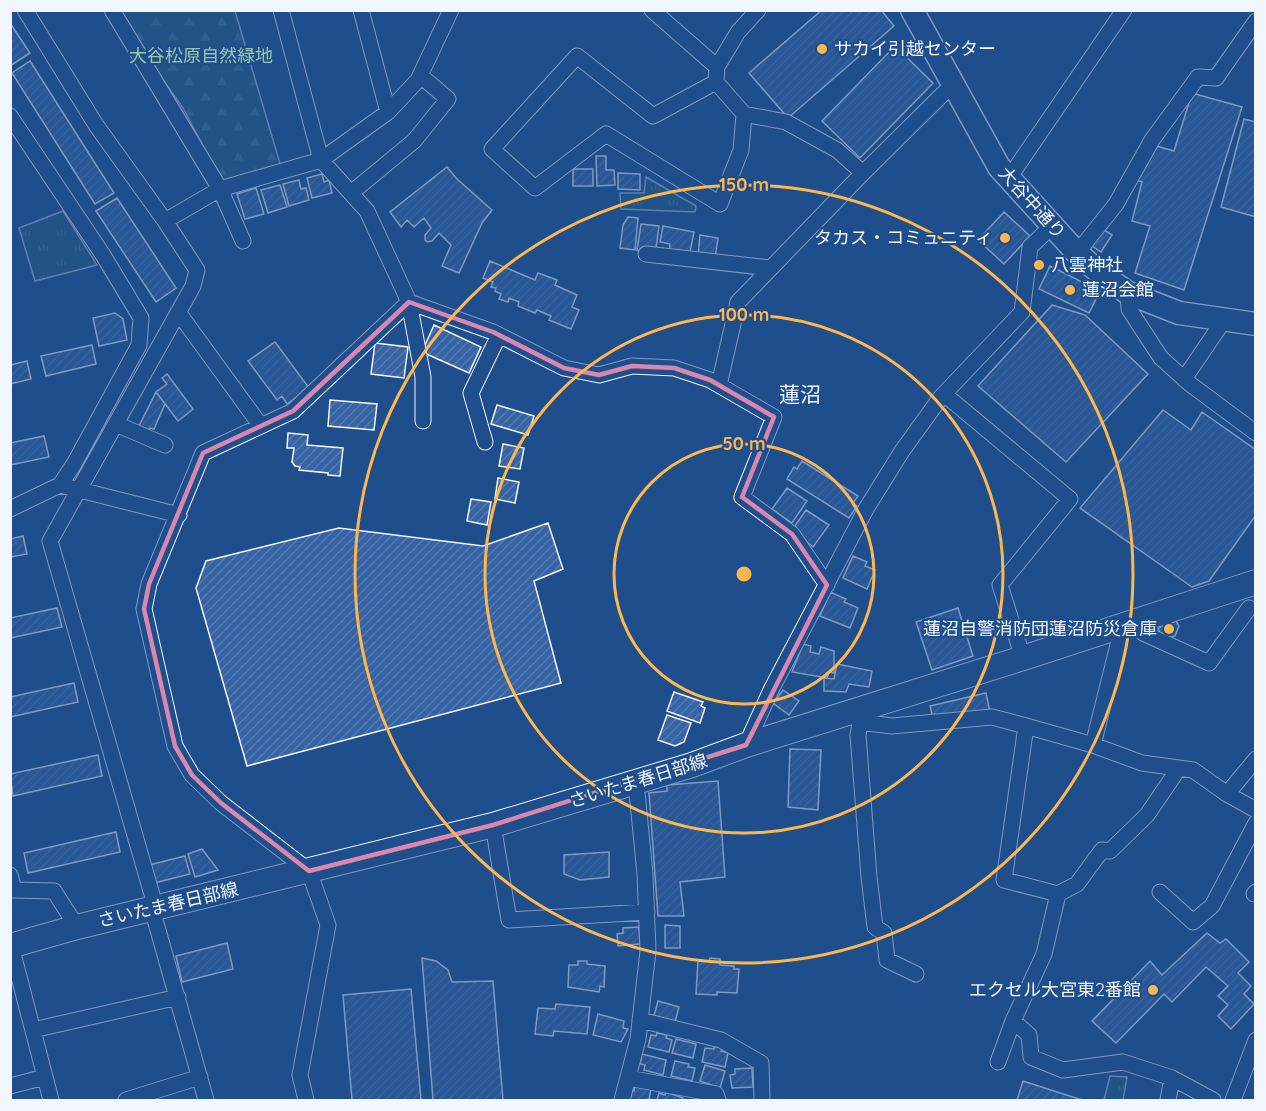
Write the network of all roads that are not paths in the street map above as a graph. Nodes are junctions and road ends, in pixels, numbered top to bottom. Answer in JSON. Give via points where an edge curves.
{"nodes":[{"id":1,"x":25,"y":10,"type":"edge"},
{"id":2,"x":112,"y":10,"type":"edge"},
{"id":3,"x":281,"y":10,"type":"edge"},
{"id":4,"x":361,"y":10,"type":"edge"},
{"id":5,"x":451,"y":10,"type":"edge"},
{"id":6,"x":652,"y":10,"type":"edge"},
{"id":7,"x":758,"y":10,"type":"edge"},
{"id":8,"x":912,"y":10,"type":"edge"},
{"id":9,"x":1124,"y":10,"type":"edge"},
{"id":10,"x":1256,"y":21,"type":"edge"},
{"id":11,"x":717,"y":67,"type":"junction"},
{"id":12,"x":420,"y":76,"type":"junction"},
{"id":13,"x":716,"y":82,"type":"junction"},
{"id":14,"x":953,"y":84,"type":"junction"},
{"id":15,"x":388,"y":112,"type":"junction"},
{"id":16,"x":744,"y":114,"type":"junction"},
{"id":17,"x":10,"y":116,"type":"edge"},
{"id":18,"x":321,"y":160,"type":"junction"},
{"id":19,"x":863,"y":173,"type":"junction"},
{"id":20,"x":1009,"y":178,"type":"junction"},
{"id":21,"x":220,"y":189,"type":"junction"},
{"id":22,"x":351,"y":192,"type":"junction"},
{"id":23,"x":165,"y":221,"type":"junction"},
{"id":24,"x":1052,"y":226,"type":"junction"},
{"id":25,"x":243,"y":241,"type":"dead end"},
{"id":26,"x":1077,"y":252,"type":"junction"},
{"id":27,"x":646,"y":254,"type":"dead end"},
{"id":28,"x":770,"y":268,"type":"junction"},
{"id":29,"x":1128,"y":293,"type":"junction"},
{"id":30,"x":410,"y":302,"type":"junction"},
{"id":31,"x":178,"y":312,"type":"junction"},
{"id":32,"x":1224,"y":320,"type":"junction"},
{"id":33,"x":1256,"y":324,"type":"edge"},
{"id":34,"x":499,"y":335,"type":"junction"},
{"id":35,"x":1184,"y":380,"type":"junction"},
{"id":36,"x":719,"y":385,"type":"junction"},
{"id":37,"x":944,"y":394,"type":"junction"},
{"id":38,"x":423,"y":421,"type":"dead end"},
{"id":39,"x":116,"y":423,"type":"junction"},
{"id":40,"x":261,"y":426,"type":"junction"},
{"id":41,"x":1256,"y":433,"type":"edge"},
{"id":42,"x":485,"y":442,"type":"dead end"},
{"id":43,"x":165,"y":445,"type":"dead end"},
{"id":44,"x":60,"y":485,"type":"junction"},
{"id":45,"x":77,"y":490,"type":"junction"},
{"id":46,"x":10,"y":509,"type":"edge"},
{"id":47,"x":179,"y":515,"type":"junction"},
{"id":48,"x":1254,"y":582,"type":"edge"},
{"id":49,"x":827,"y":585,"type":"junction"},
{"id":50,"x":1252,"y":611,"type":"edge"},
{"id":51,"x":1130,"y":623,"type":"junction"},
{"id":52,"x":1023,"y":658,"type":"junction"},
{"id":53,"x":858,"y":716,"type":"junction"},
{"id":54,"x":1026,"y":726,"type":"junction"},
{"id":55,"x":746,"y":745,"type":"junction"},
{"id":56,"x":1093,"y":745,"type":"junction"},
{"id":57,"x":1256,"y":759,"type":"edge"},
{"id":58,"x":1179,"y":768,"type":"junction"},
{"id":59,"x":636,"y":782,"type":"junction"},
{"id":60,"x":1227,"y":794,"type":"junction"},
{"id":61,"x":1256,"y":810,"type":"edge"},
{"id":62,"x":1256,"y":823,"type":"edge"},
{"id":63,"x":493,"y":825,"type":"junction"},
{"id":64,"x":309,"y":871,"type":"junction"},
{"id":65,"x":10,"y":875,"type":"edge"},
{"id":66,"x":1160,"y":892,"type":"dead end"},
{"id":67,"x":1058,"y":894,"type":"junction"},
{"id":68,"x":152,"y":909,"type":"junction"},
{"id":69,"x":646,"y":912,"type":"junction"},
{"id":70,"x":77,"y":927,"type":"junction"},
{"id":71,"x":11,"y":946,"type":"edge"},
{"id":72,"x":916,"y":974,"type":"dead end"},
{"id":73,"x":178,"y":997,"type":"junction"},
{"id":74,"x":640,"y":1020,"type":"junction"},
{"id":75,"x":1012,"y":1021,"type":"junction"},
{"id":76,"x":33,"y":1030,"type":"junction"},
{"id":77,"x":1256,"y":1040,"type":"edge"},
{"id":78,"x":998,"y":1062,"type":"dead end"},
{"id":79,"x":45,"y":1077,"type":"junction"},
{"id":80,"x":200,"y":1077,"type":"junction"},
{"id":81,"x":628,"y":1078,"type":"junction"},
{"id":82,"x":1172,"y":1078,"type":"junction"},
{"id":83,"x":10,"y":1086,"type":"edge"},
{"id":84,"x":51,"y":1101,"type":"edge"},
{"id":85,"x":126,"y":1101,"type":"edge"},
{"id":86,"x":206,"y":1101,"type":"edge"},
{"id":87,"x":306,"y":1101,"type":"edge"},
{"id":88,"x":622,"y":1101,"type":"edge"},
{"id":89,"x":718,"y":1101,"type":"edge"},
{"id":90,"x":762,"y":1101,"type":"edge"},
{"id":91,"x":1168,"y":1101,"type":"edge"},
{"id":92,"x":1213,"y":1101,"type":"edge"},
{"id":93,"x":1233,"y":1101,"type":"edge"}],
"edges":[{"from":1,"to":23,"type":"street","via":[[96,125]]},
{"from":2,"to":21,"type":"street"},
{"from":3,"to":18,"type":"street"},
{"from":4,"to":15,"type":"street"},
{"from":5,"to":12,"type":"street"},
{"from":6,"to":11,"type":"street"},
{"from":7,"to":11,"type":"street","via":[[738,32]]},
{"from":8,"to":14,"type":"street","name":"大谷中通り"},
{"from":9,"to":20,"type":"street"},
{"from":10,"to":26,"type":"street","via":[[1216,78],[1198,77],[1152,140],[1116,204]]},
{"from":11,"to":13,"type":"street"},
{"from":12,"to":15,"type":"street"},
{"from":12,"to":22,"type":"street","via":[[448,99],[414,141]]},
{"from":13,"to":16,"type":"street"},
{"from":13,"to":16,"type":"street","via":[[653,116],[577,57],[492,149],[535,188],[606,134],[720,204],[741,150]]},
{"from":14,"to":19,"type":"street"},
{"from":14,"to":20,"type":"street","name":"大谷中通り"},
{"from":15,"to":18,"type":"street"},
{"from":16,"to":19,"type":"street","via":[[786,122],[837,150]]},
{"from":17,"to":44,"type":"street","via":[[141,318],[139,345]]},
{"from":18,"to":21,"type":"street"},
{"from":18,"to":22,"type":"street"},
{"from":19,"to":28,"type":"street"},
{"from":20,"to":24,"type":"street","name":"大谷中通り"},
{"from":21,"to":23,"type":"street"},
{"from":21,"to":25,"type":"street"},
{"from":22,"to":30,"type":"street","via":[[367,211]]},
{"from":23,"to":31,"type":"street","via":[[197,270]]},
{"from":24,"to":26,"type":"street","name":"大谷中通り"},
{"from":24,"to":37,"type":"street","via":[[1030,247],[1022,312]]},
{"from":26,"to":29,"type":"street","name":"大谷中通り"},
{"from":27,"to":28,"type":"street"},
{"from":28,"to":36,"type":"street","via":[[738,302]]},
{"from":29,"to":32,"type":"street","name":"大谷中通り","via":[[1179,313]]},
{"from":29,"to":35,"type":"street","via":[[1129,309],[1161,358]]},
{"from":30,"to":34,"type":"street"},
{"from":30,"to":38,"type":"street","via":[[423,377]]},
{"from":30,"to":40,"type":"street","via":[[293,411]]},
{"from":31,"to":39,"type":"street"},
{"from":31,"to":40,"type":"street"},
{"from":32,"to":33,"type":"street","name":"大谷中通り"},
{"from":32,"to":35,"type":"street"},
{"from":34,"to":36,"type":"street","via":[[564,368],[599,375],[632,366],[674,368]]},
{"from":34,"to":42,"type":"street","via":[[471,393]]},
{"from":35,"to":41,"type":"street"},
{"from":36,"to":49,"type":"street","via":[[774,417],[742,497],[792,534]]},
{"from":37,"to":49,"type":"street","via":[[866,509]]},
{"from":37,"to":52,"type":"street","via":[[1070,500],[1000,585]]},
{"from":39,"to":43,"type":"street"},
{"from":39,"to":45,"type":"street"},
{"from":40,"to":47,"type":"street","via":[[203,453]]},
{"from":44,"to":45,"type":"street"},
{"from":44,"to":46,"type":"street"},
{"from":45,"to":47,"type":"street"},
{"from":45,"to":68,"type":"street","via":[[50,540],[153,898]]},
{"from":47,"to":64,"type":"street","via":[[149,584],[144,609],[175,746],[192,775],[221,803]]},
{"from":48,"to":50,"type":"street"},
{"from":48,"to":51,"type":"main road","name":"さいたま春日部線"},
{"from":49,"to":55,"type":"street"},
{"from":50,"to":51,"type":"street","via":[[1209,663],[1143,633]]},
{"from":51,"to":52,"type":"main road","name":"さいたま春日部線"},
{"from":51,"to":56,"type":"street"},
{"from":52,"to":53,"type":"main road","name":"さいたま春日部線"},
{"from":53,"to":54,"type":"street","via":[[892,726],[992,717]]},
{"from":53,"to":55,"type":"main road","name":"さいたま春日部線"},
{"from":53,"to":72,"type":"street","via":[[875,927],[884,933],[887,960]]},
{"from":54,"to":56,"type":"street"},
{"from":54,"to":67,"type":"street","via":[[1004,880]]},
{"from":55,"to":59,"type":"main road","name":"さいたま春日部線"},
{"from":56,"to":58,"type":"street","via":[[1142,763]]},
{"from":57,"to":60,"type":"street"},
{"from":58,"to":60,"type":"street","via":[[1193,770]]},
{"from":58,"to":67,"type":"street","via":[[1148,815],[1110,851],[1102,850],[1077,884]]},
{"from":59,"to":63,"type":"main road","name":"さいたま春日部線"},
{"from":59,"to":69,"type":"street"},
{"from":60,"to":61,"type":"street"},
{"from":62,"to":66,"type":"street","via":[[1212,906],[1193,922]]},
{"from":63,"to":64,"type":"main road","name":"さいたま春日部線"},
{"from":63,"to":69,"type":"street","via":[[509,920]]},
{"from":64,"to":68,"type":"main road","name":"さいたま春日部線"},
{"from":64,"to":87,"type":"street","via":[[328,925],[300,1075]]},
{"from":65,"to":70,"type":"street","via":[[14,890],[54,891]]},
{"from":67,"to":75,"type":"street","via":[[1044,954]]},
{"from":68,"to":70,"type":"main road","name":"さいたま春日部線"},
{"from":68,"to":73,"type":"street"},
{"from":69,"to":74,"type":"street","via":[[648,951]]},
{"from":70,"to":71,"type":"main road","name":"さいたま春日部線"},
{"from":71,"to":76,"type":"street"},
{"from":73,"to":76,"type":"street"},
{"from":73,"to":80,"type":"street"},
{"from":74,"to":81,"type":"street"},
{"from":74,"to":90,"type":"street","via":[[720,1040],[761,1063]]},
{"from":75,"to":78,"type":"street"},
{"from":75,"to":82,"type":"street","via":[[1029,1035],[1031,1057],[1063,1070],[1123,1062]]},
{"from":76,"to":79,"type":"street"},
{"from":77,"to":93,"type":"street"},
{"from":79,"to":83,"type":"street"},
{"from":79,"to":84,"type":"street"},
{"from":80,"to":85,"type":"street"},
{"from":80,"to":86,"type":"street"},
{"from":81,"to":88,"type":"street"},
{"from":81,"to":89,"type":"street","via":[[716,1094]]},
{"from":82,"to":91,"type":"street"},
{"from":82,"to":92,"type":"street"}]}
